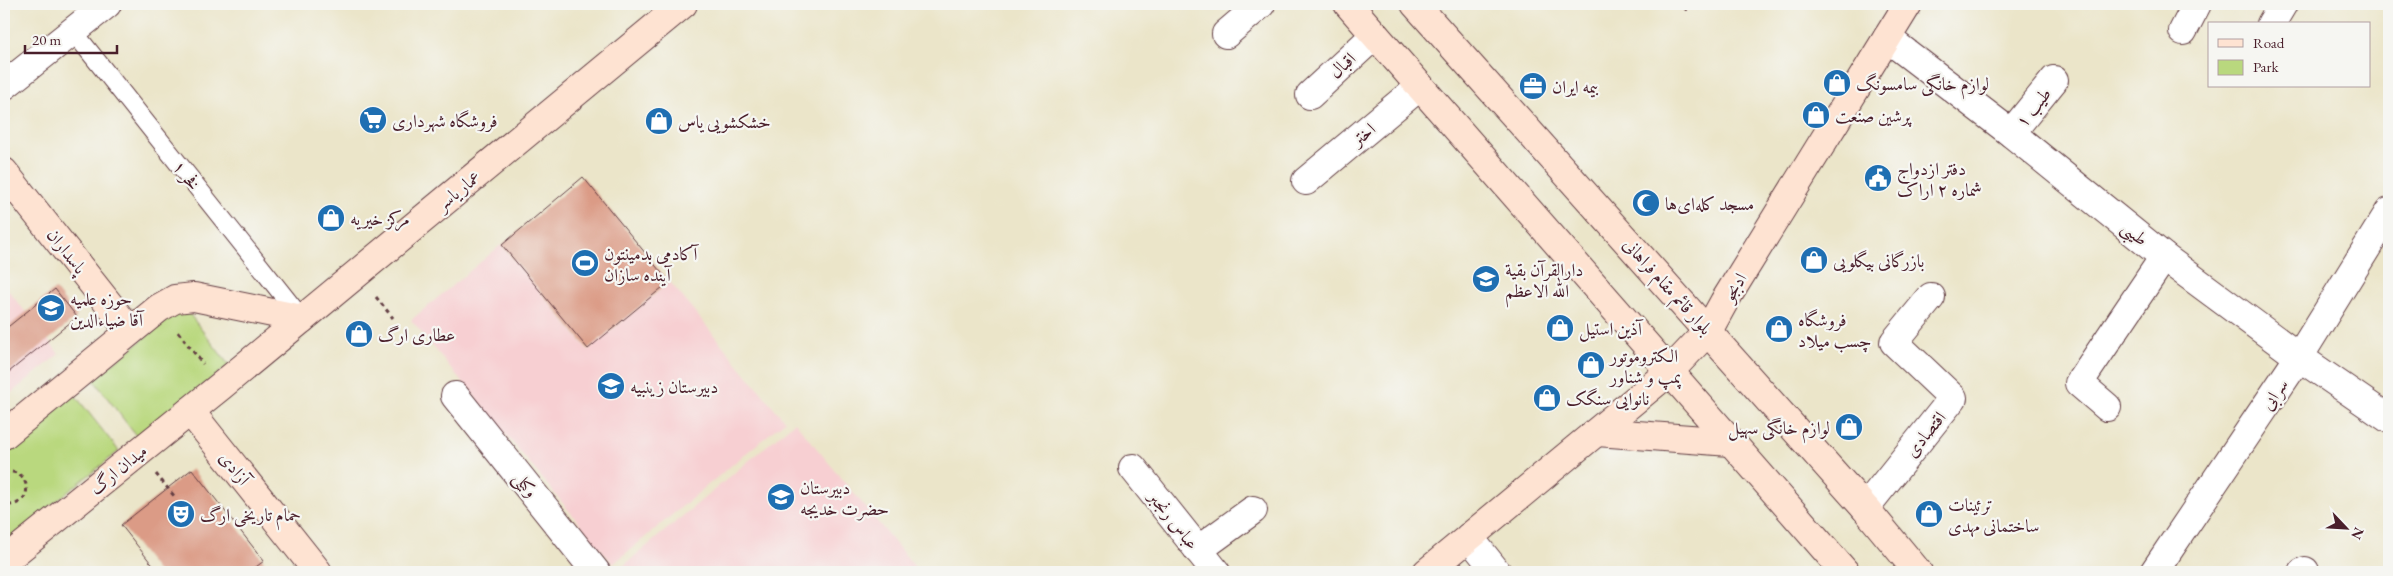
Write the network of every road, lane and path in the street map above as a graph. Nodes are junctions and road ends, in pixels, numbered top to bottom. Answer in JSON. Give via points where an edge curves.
{"nodes":[{"id":1,"x":107,"y":4,"type":"edge"},
{"id":2,"x":684,"y":4,"type":"edge"},
{"id":3,"x":1261,"y":4,"type":"edge"},
{"id":4,"x":1348,"y":4,"type":"edge"},
{"id":5,"x":1415,"y":4,"type":"edge"},
{"id":6,"x":1678,"y":4,"type":"edge"},
{"id":7,"x":1908,"y":4,"type":"edge"},
{"id":8,"x":2197,"y":4,"type":"edge"},
{"id":9,"x":2283,"y":4,"type":"edge"},
{"id":10,"x":1687,"y":10,"type":"dead end"},
{"id":11,"x":2272,"y":22,"type":"edge"},
{"id":12,"x":73,"y":31,"type":"junction"},
{"id":13,"x":2182,"y":31,"type":"dead end"},
{"id":14,"x":1226,"y":34,"type":"dead end"},
{"id":15,"x":1375,"y":35,"type":"junction"},
{"id":16,"x":1887,"y":38,"type":"junction"},
{"id":17,"x":2054,"y":80,"type":"dead end"},
{"id":18,"x":4,"y":86,"type":"edge"},
{"id":19,"x":1420,"y":86,"type":"junction"},
{"id":20,"x":1310,"y":95,"type":"dead end"},
{"id":21,"x":2012,"y":133,"type":"junction"},
{"id":22,"x":4,"y":172,"type":"edge"},
{"id":23,"x":1306,"y":181,"type":"dead end"},
{"id":24,"x":2389,"y":212,"type":"edge"},
{"id":25,"x":2381,"y":247,"type":"edge"},
{"id":26,"x":2164,"y":258,"type":"junction"},
{"id":27,"x":1931,"y":297,"type":"dead end"},
{"id":28,"x":159,"y":308,"type":"junction"},
{"id":29,"x":302,"y":319,"type":"junction"},
{"id":30,"x":130,"y":331,"type":"junction"},
{"id":31,"x":1708,"y":332,"type":"junction"},
{"id":32,"x":2299,"y":357,"type":"junction"},
{"id":33,"x":1670,"y":371,"type":"junction"},
{"id":34,"x":227,"y":381,"type":"junction"},
{"id":35,"x":455,"y":396,"type":"dead end"},
{"id":36,"x":2107,"y":407,"type":"dead end"},
{"id":37,"x":190,"y":411,"type":"junction"},
{"id":38,"x":2389,"y":419,"type":"edge"},
{"id":39,"x":1597,"y":432,"type":"junction"},
{"id":40,"x":4,"y":435,"type":"edge"},
{"id":41,"x":1730,"y":442,"type":"junction"},
{"id":42,"x":1133,"y":468,"type":"dead end"},
{"id":43,"x":4,"y":472,"type":"edge"},
{"id":44,"x":168,"y":488,"type":"dead end"},
{"id":45,"x":175,"y":497,"type":"dead end"},
{"id":46,"x":4,"y":505,"type":"edge"},
{"id":47,"x":1865,"y":508,"type":"junction"},
{"id":48,"x":1253,"y":510,"type":"dead end"},
{"id":49,"x":1469,"y":537,"type":"junction"},
{"id":50,"x":1198,"y":550,"type":"junction"},
{"id":51,"x":4,"y":561,"type":"edge"},
{"id":52,"x":318,"y":572,"type":"edge"},
{"id":53,"x":596,"y":572,"type":"edge"},
{"id":54,"x":1216,"y":572,"type":"edge"},
{"id":55,"x":1427,"y":572,"type":"edge"},
{"id":56,"x":1497,"y":572,"type":"edge"},
{"id":57,"x":1845,"y":572,"type":"edge"},
{"id":58,"x":1918,"y":572,"type":"edge"},
{"id":59,"x":2156,"y":572,"type":"edge"}],
"edges":[{"from":1,"to":12,"type":"street"},
{"from":2,"to":29,"type":"street","name":"عمار یاسر"},
{"from":3,"to":14,"type":"street"},
{"from":4,"to":15,"type":"street"},
{"from":5,"to":31,"type":"street","name":"بلوار قائم مقام فراهانی"},
{"from":6,"to":10,"type":"path"},
{"from":7,"to":16,"type":"street","name":"ادبجو"},
{"from":8,"to":13,"type":"street"},
{"from":9,"to":11,"type":"street"},
{"from":12,"to":18,"type":"street"},
{"from":12,"to":29,"type":"lane","name":"فخر ۱"},
{"from":15,"to":19,"type":"street"},
{"from":15,"to":20,"type":"street","name":"اقبال"},
{"from":16,"to":21,"type":"street","name":"طیبی"},
{"from":16,"to":31,"type":"street","name":"ادبجو"},
{"from":17,"to":21,"type":"street","name":"طیب ۱"},
{"from":19,"to":23,"type":"street","name":"اختر"},
{"from":19,"to":33,"type":"street"},
{"from":21,"to":26,"type":"street","name":"طیبی"},
{"from":22,"to":30,"type":"street","name":"پاسداران"},
{"from":24,"to":25,"type":"street","name":"سرابی"},
{"from":25,"to":32,"type":"street","name":"سرابی"},
{"from":26,"to":32,"type":"street","name":"طیبی"},
{"from":26,"to":36,"type":"street","via":[[2079,383]]},
{"from":27,"to":47,"type":"street","name":"اقتصادی","via":[[1894,342],[1953,398]]},
{"from":28,"to":29,"type":"street","via":[[175,299],[194,297]]},
{"from":28,"to":30,"type":"street"},
{"from":28,"to":34,"type":"path"},
{"from":29,"to":34,"type":"street","name":"عمار یاسر"},
{"from":30,"to":40,"type":"street"},
{"from":31,"to":33,"type":"street","name":"ادبجو"},
{"from":31,"to":47,"type":"street","name":"بلوار قائم مقام فراهانی"},
{"from":32,"to":38,"type":"street","name":"طیبی"},
{"from":32,"to":59,"type":"street","name":"سرابی"},
{"from":33,"to":39,"type":"street","name":"ادبجو"},
{"from":33,"to":41,"type":"street"},
{"from":34,"to":37,"type":"street","name":"میدان ارگ"},
{"from":35,"to":53,"type":"street","name":"وکیلی"},
{"from":37,"to":51,"type":"street","name":"میدان ارگ"},
{"from":37,"to":52,"type":"street","name":"آزادی"},
{"from":39,"to":41,"type":"street"},
{"from":39,"to":49,"type":"street","name":"ادبجو"},
{"from":41,"to":57,"type":"street"},
{"from":42,"to":50,"type":"street","name":"عباس رنجبر"},
{"from":43,"to":46,"type":"path","via":[[16,472],[27,486],[26,495],[20,502]]},
{"from":44,"to":45,"type":"path"},
{"from":47,"to":58,"type":"street","name":"بلوار قائم مقام فراهانی"},
{"from":48,"to":50,"type":"street"},
{"from":49,"to":55,"type":"street","name":"ادبجو"},
{"from":49,"to":56,"type":"street"},
{"from":50,"to":54,"type":"street","name":"عباس رنجبر"}]}
